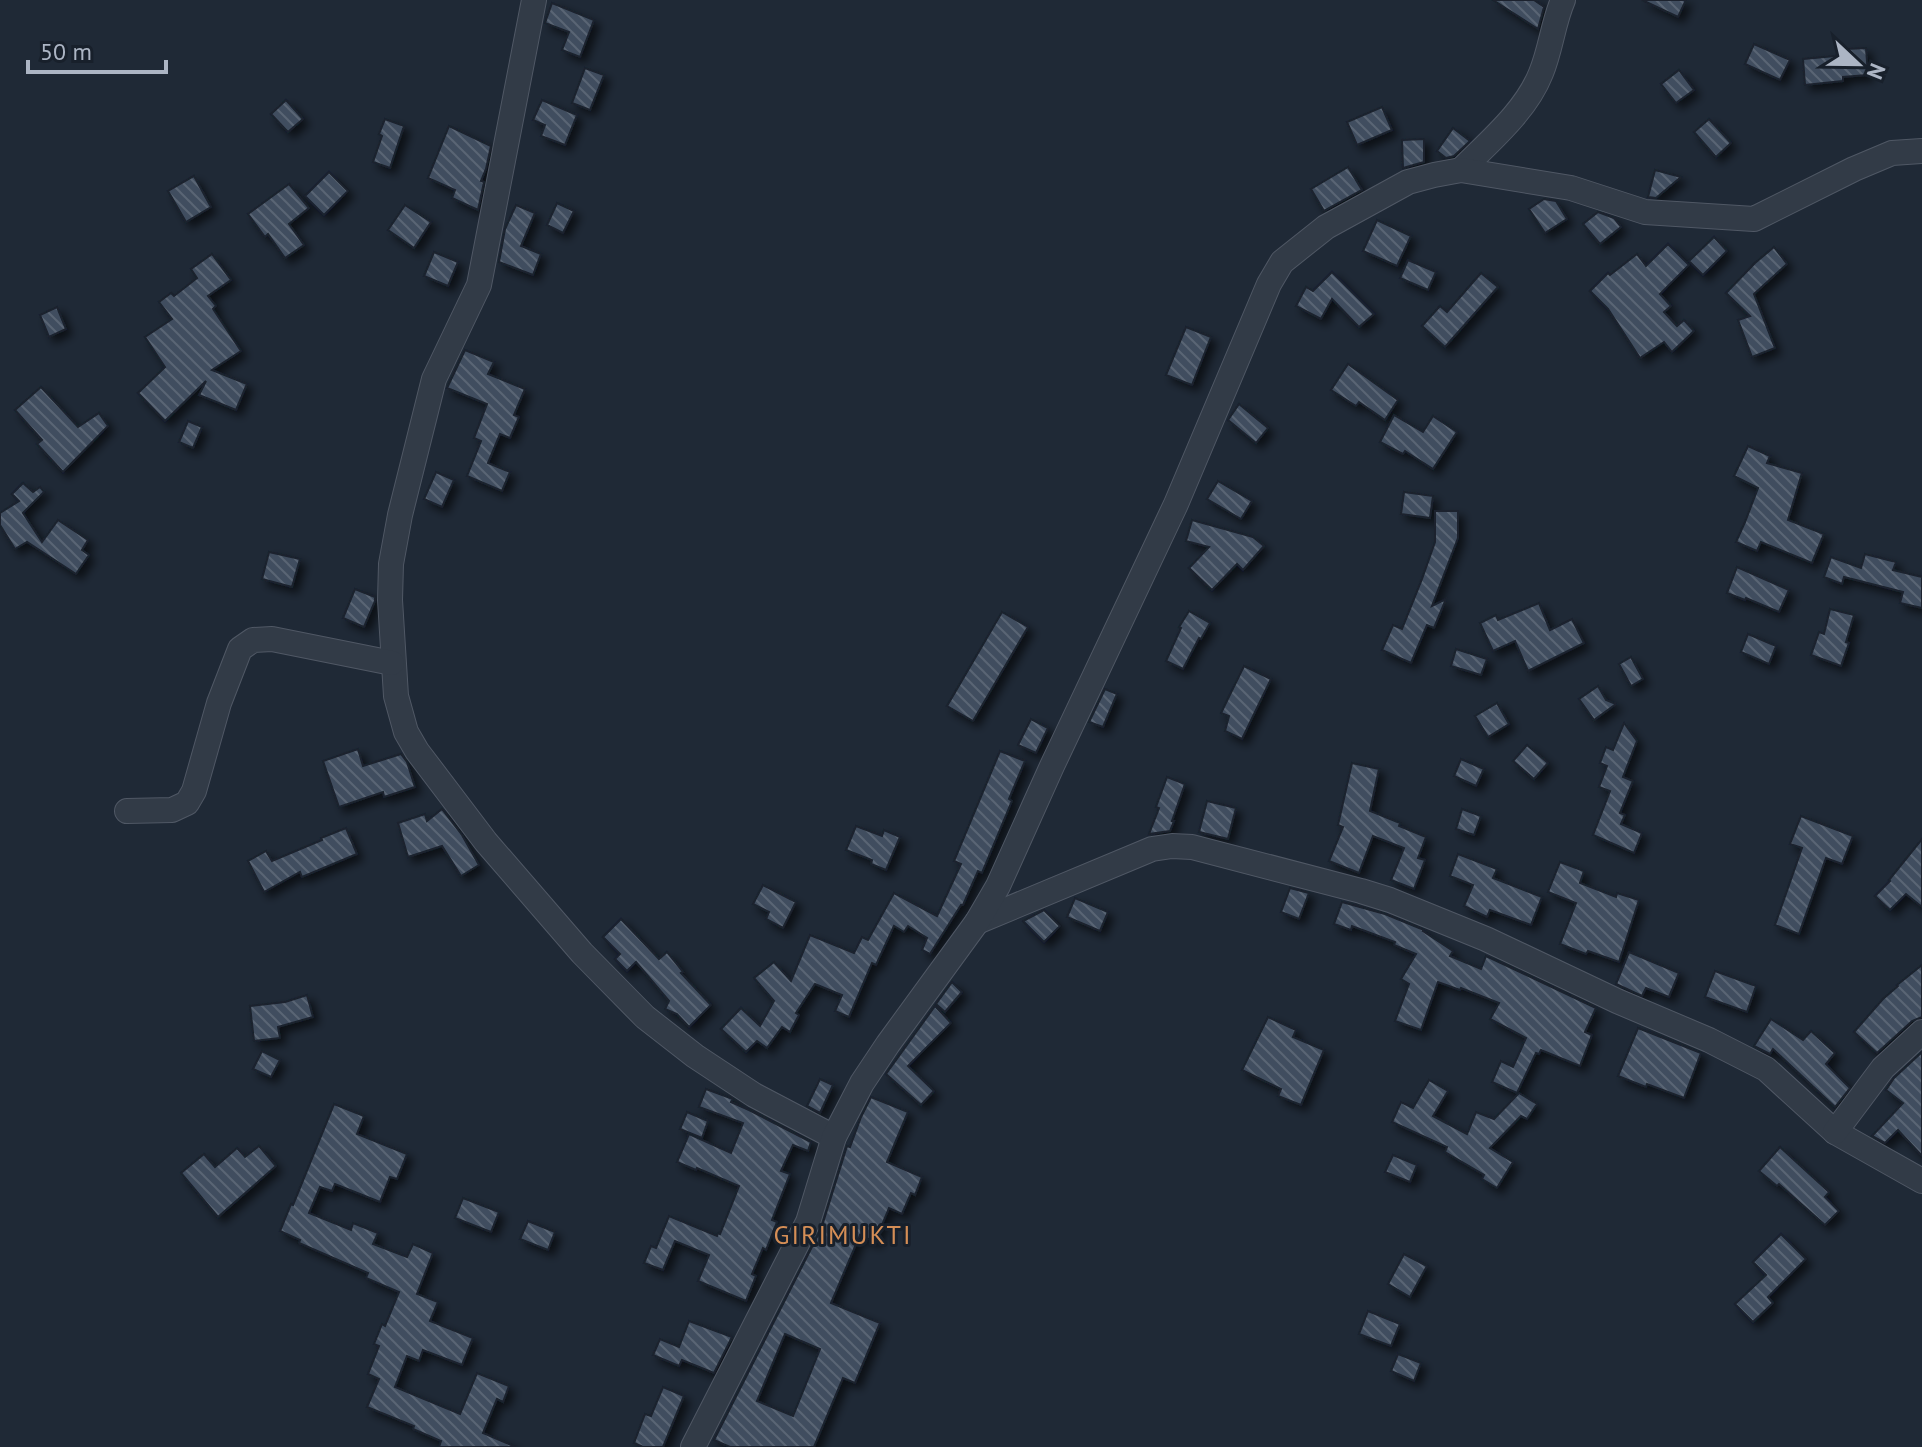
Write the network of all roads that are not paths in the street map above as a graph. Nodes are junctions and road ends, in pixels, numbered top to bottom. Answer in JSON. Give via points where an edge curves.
{"nodes":[{"id":1,"x":534,"y":0,"type":"edge"},
{"id":2,"x":1563,"y":0,"type":"edge"},
{"id":3,"x":1922,"y":151,"type":"edge"},
{"id":4,"x":1461,"y":170,"type":"junction"},
{"id":5,"x":392,"y":663,"type":"junction"},
{"id":6,"x":127,"y":811,"type":"dead end"},
{"id":7,"x":977,"y":922,"type":"junction"},
{"id":8,"x":1922,"y":1032,"type":"edge"},
{"id":9,"x":1835,"y":1132,"type":"junction"},
{"id":10,"x":834,"y":1137,"type":"junction"},
{"id":11,"x":1922,"y":1181,"type":"edge"},
{"id":12,"x":693,"y":1447,"type":"edge"}],
"edges":[{"from":1,"to":5,"type":"street","via":[[479,285],[434,379],[400,515],[391,564]]},
{"from":2,"to":4,"type":"street","via":[[1532,91]]},
{"from":3,"to":4,"type":"street","via":[[1892,153],[1754,219],[1645,212],[1571,188]]},
{"from":4,"to":7,"type":"street","via":[[1408,182],[1353,210],[1282,262],[1176,504]]},
{"from":5,"to":6,"type":"street","via":[[272,639],[253,640],[240,649],[187,803],[172,810]]},
{"from":5,"to":10,"type":"street","via":[[406,732],[417,751],[486,842],[582,953],[667,1035],[754,1095]]},
{"from":7,"to":9,"type":"street","via":[[1152,849],[1192,847],[1390,900],[1486,939],[1766,1069]]},
{"from":7,"to":10,"type":"street","via":[[862,1083]]},
{"from":8,"to":9,"type":"street","via":[[1883,1068]]},
{"from":9,"to":11,"type":"street"},
{"from":10,"to":12,"type":"street","via":[[808,1222]]}]}
